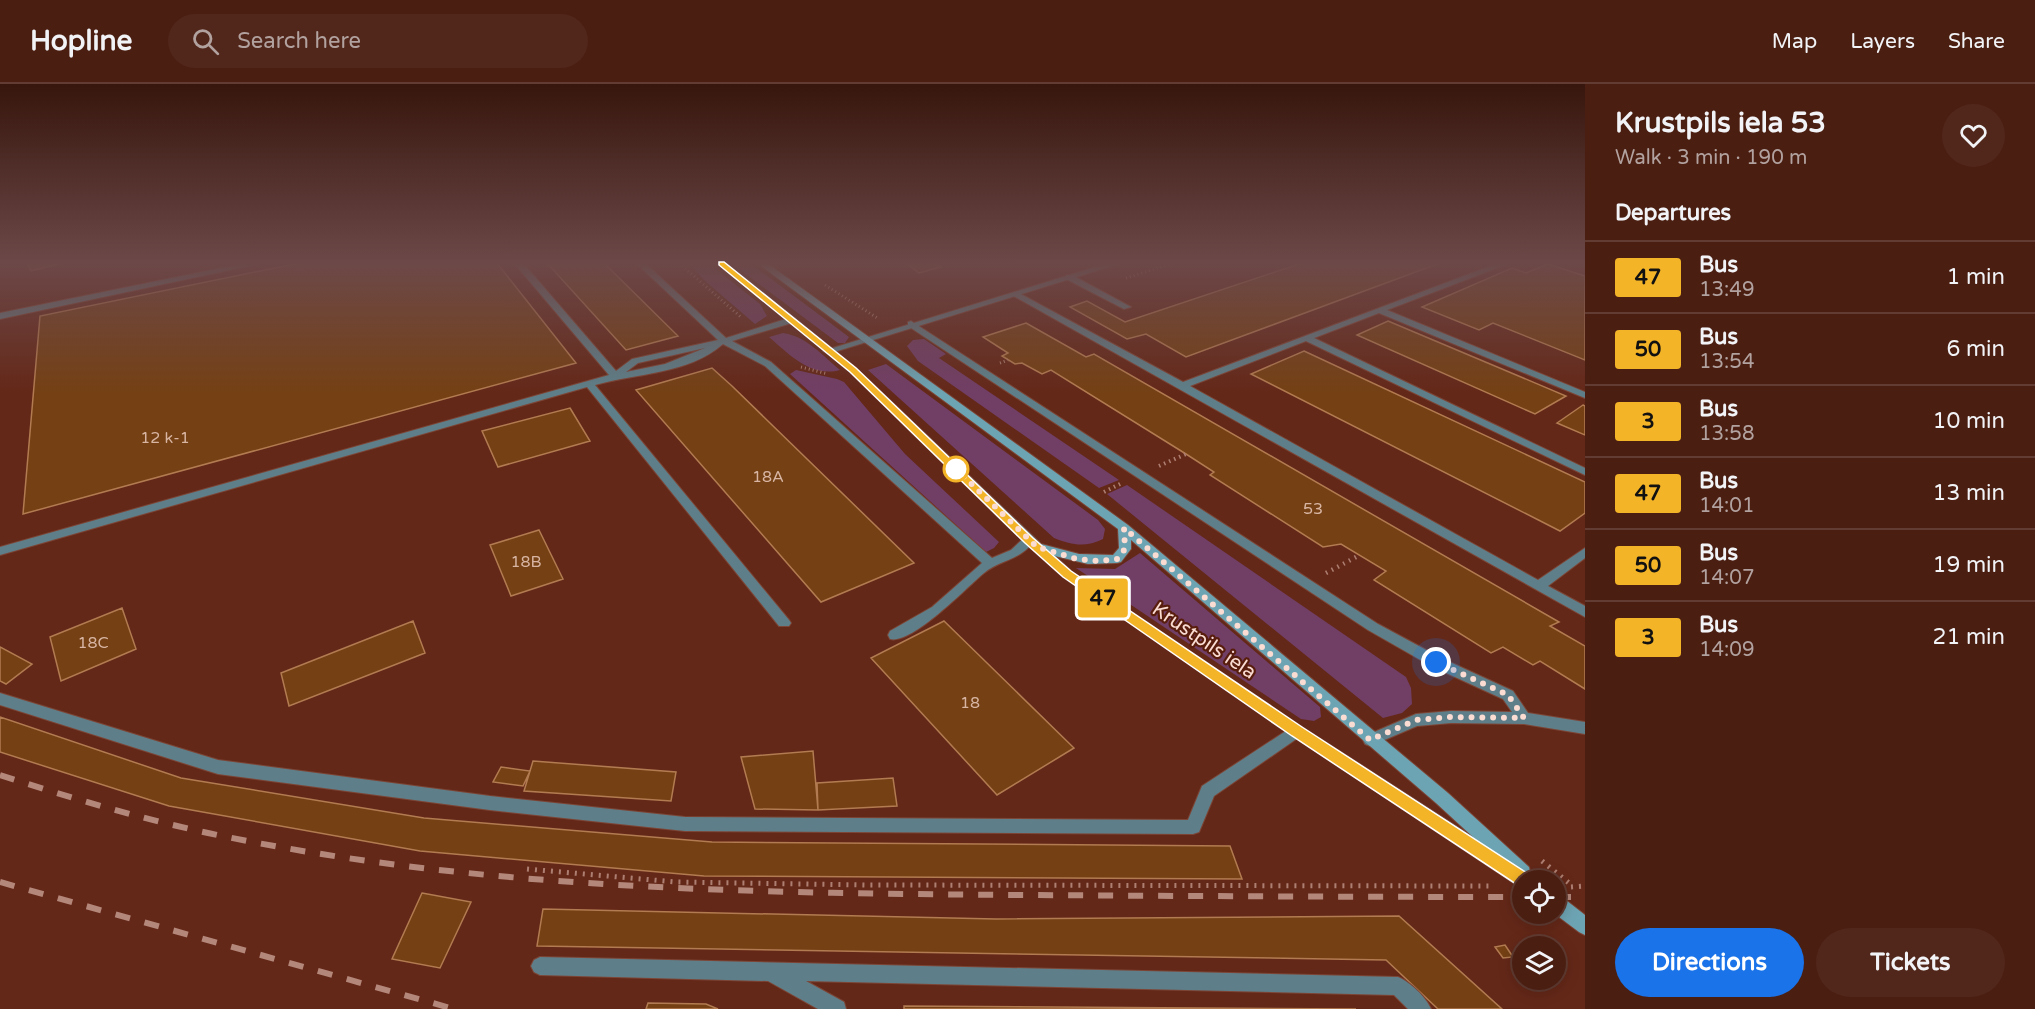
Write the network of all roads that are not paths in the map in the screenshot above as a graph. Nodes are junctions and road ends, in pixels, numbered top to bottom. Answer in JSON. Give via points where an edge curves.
{"nodes":[{"id":1,"x":48,"y":306,"type":"edge"},
{"id":2,"x":555,"y":306,"type":"edge"},
{"id":3,"x":687,"y":306,"type":"edge"},
{"id":4,"x":775,"y":306,"type":"edge"},
{"id":5,"x":820,"y":306,"type":"edge"},
{"id":6,"x":972,"y":306,"type":"edge"},
{"id":7,"x":1036,"y":306,"type":"edge"},
{"id":8,"x":1390,"y":306,"type":"edge"},
{"id":9,"x":1380,"y":310,"type":"junction"},
{"id":10,"x":0,"y":316,"type":"edge"},
{"id":11,"x":792,"y":320,"type":"junction"},
{"id":12,"x":910,"y":324,"type":"junction"},
{"id":13,"x":1306,"y":338,"type":"junction"},
{"id":14,"x":864,"y":339,"type":"junction"},
{"id":15,"x":724,"y":340,"type":"junction"},
{"id":16,"x":828,"y":351,"type":"junction"},
{"id":17,"x":615,"y":376,"type":"junction"},
{"id":18,"x":589,"y":383,"type":"junction"},
{"id":19,"x":1182,"y":386,"type":"junction"},
{"id":20,"x":1585,"y":394,"type":"edge"},
{"id":21,"x":1585,"y":472,"type":"edge"},
{"id":22,"x":1124,"y":528,"type":"junction"},
{"id":23,"x":1033,"y":544,"type":"junction"},
{"id":24,"x":0,"y":551,"type":"edge"},
{"id":25,"x":1585,"y":552,"type":"edge"},
{"id":26,"x":991,"y":564,"type":"junction"},
{"id":27,"x":1539,"y":586,"type":"junction"},
{"id":28,"x":1585,"y":612,"type":"edge"},
{"id":29,"x":784,"y":623,"type":"dead end"},
{"id":30,"x":895,"y":635,"type":"dead end"},
{"id":31,"x":0,"y":699,"type":"edge"},
{"id":32,"x":1524,"y":718,"type":"junction"},
{"id":33,"x":1585,"y":728,"type":"edge"},
{"id":34,"x":1297,"y":731,"type":"junction"},
{"id":35,"x":1370,"y":740,"type":"junction"},
{"id":36,"x":1521,"y":870,"type":"edge"},
{"id":37,"x":1512,"y":872,"type":"edge"},
{"id":38,"x":1566,"y":911,"type":"edge"},
{"id":39,"x":1585,"y":926,"type":"edge"},
{"id":40,"x":540,"y":966,"type":"dead end"},
{"id":41,"x":770,"y":971,"type":"junction"},
{"id":42,"x":837,"y":1009,"type":"edge"},
{"id":43,"x":1422,"y":1009,"type":"edge"}],
"edges":[{"from":1,"to":10,"type":"street"},
{"from":2,"to":17,"type":"street"},
{"from":3,"to":15,"type":"street"},
{"from":4,"to":11,"type":"main road","name":"Krustpils iela"},
{"from":5,"to":14,"type":"main road","name":"Krustpils iela"},
{"from":6,"to":12,"type":"street"},
{"from":7,"to":19,"type":"street"},
{"from":8,"to":9,"type":"street"},
{"from":9,"to":13,"type":"street"},
{"from":9,"to":20,"type":"street"},
{"from":11,"to":15,"type":"street"},
{"from":11,"to":16,"type":"main road","name":"Krustpils iela"},
{"from":12,"to":14,"type":"street"},
{"from":12,"to":32,"type":"street","via":[[1373,627],[1508,695]]},
{"from":13,"to":19,"type":"street"},
{"from":13,"to":21,"type":"street"},
{"from":14,"to":16,"type":"street"},
{"from":14,"to":22,"type":"main road","name":"Krustpils iela"},
{"from":15,"to":17,"type":"street","via":[[698,357],[640,374]]},
{"from":15,"to":26,"type":"street","via":[[768,364]]},
{"from":16,"to":23,"type":"main road","name":"Krustpils iela","via":[[853,370]]},
{"from":17,"to":18,"type":"street"},
{"from":18,"to":24,"type":"street"},
{"from":18,"to":29,"type":"street"},
{"from":19,"to":27,"type":"street"},
{"from":22,"to":23,"type":"main road","via":[[1125,549],[1117,559],[1077,559]]},
{"from":22,"to":35,"type":"main road","name":"Krustpils iela"},
{"from":23,"to":26,"type":"street"},
{"from":23,"to":34,"type":"main road","name":"Krustpils iela","via":[[1067,574]]},
{"from":25,"to":27,"type":"street"},
{"from":26,"to":30,"type":"street","via":[[937,610]]},
{"from":27,"to":28,"type":"street"},
{"from":31,"to":34,"type":"street","via":[[218,767],[685,824],[1193,827],[1208,791]]},
{"from":32,"to":33,"type":"street"},
{"from":32,"to":35,"type":"street","via":[[1416,720]]},
{"from":34,"to":37,"type":"main road","name":"Krustpils iela"},
{"from":35,"to":36,"type":"main road","name":"Krustpils iela","via":[[1442,798]]},
{"from":38,"to":39,"type":"main road"},
{"from":40,"to":41,"type":"street"},
{"from":41,"to":42,"type":"street"},
{"from":41,"to":43,"type":"street","via":[[1398,986]]}]}
